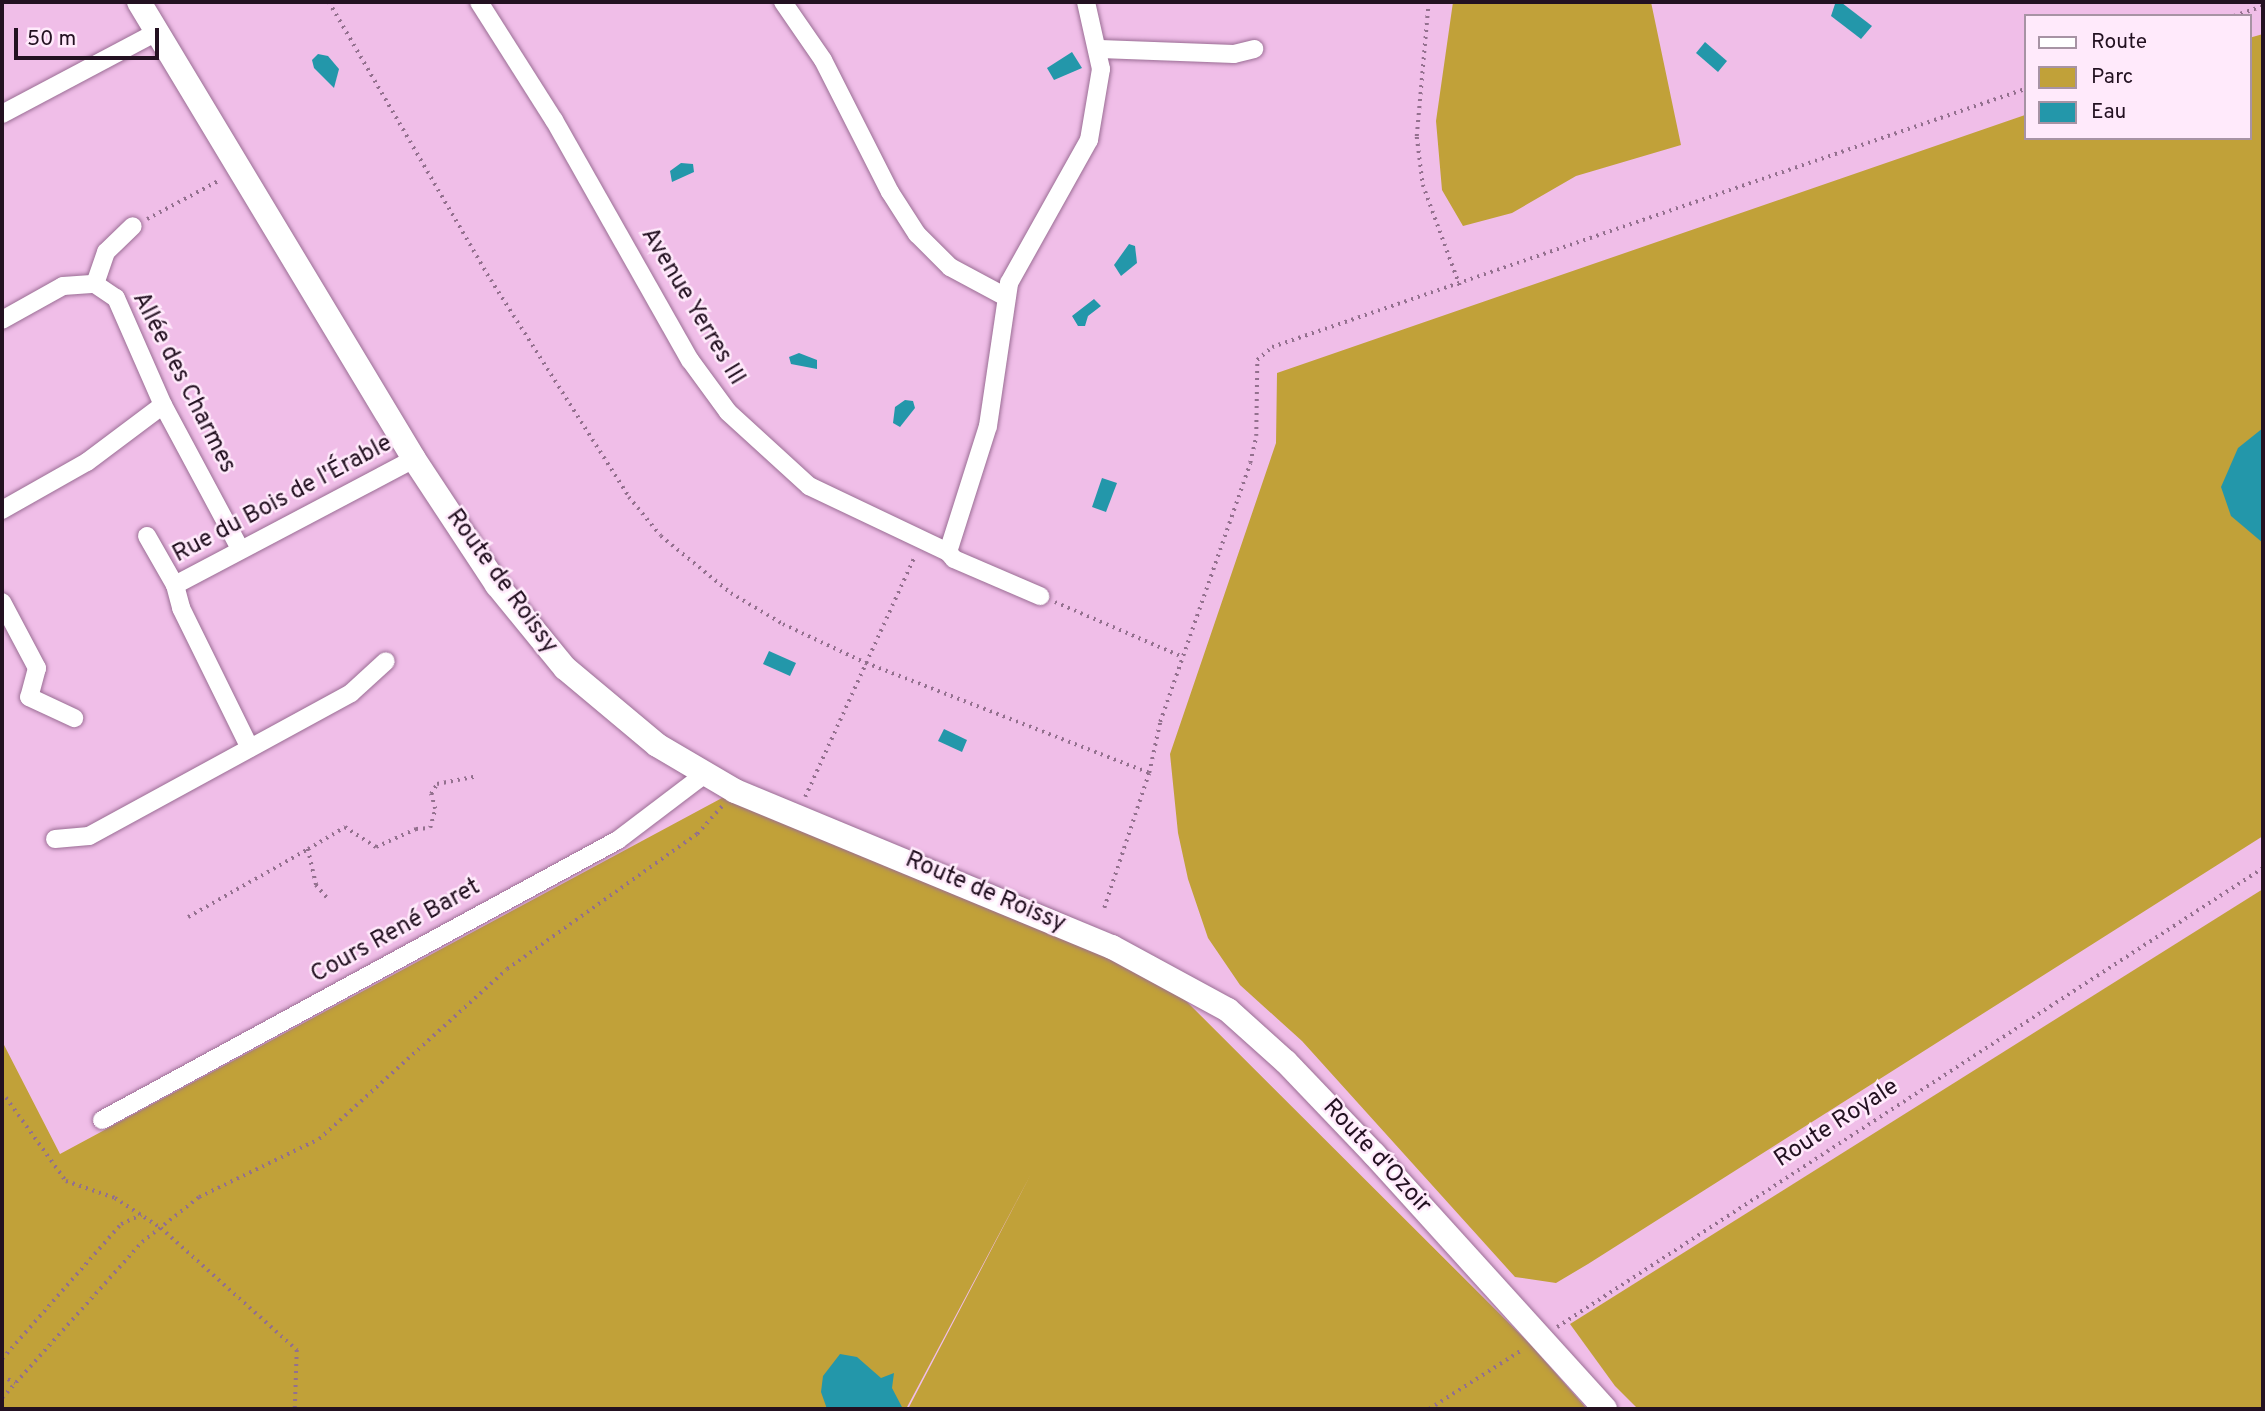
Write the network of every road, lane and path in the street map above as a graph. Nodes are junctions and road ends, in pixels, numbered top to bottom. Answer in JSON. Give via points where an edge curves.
{"nodes":[{"id":1,"x":139,"y":2,"type":"edge"},
{"id":2,"x":329,"y":2,"type":"edge"},
{"id":3,"x":479,"y":2,"type":"edge"},
{"id":4,"x":783,"y":2,"type":"edge"},
{"id":5,"x":1086,"y":2,"type":"edge"},
{"id":6,"x":1429,"y":2,"type":"edge"},
{"id":7,"x":2263,"y":6,"type":"edge"},
{"id":8,"x":2240,"y":14,"type":"edge"},
{"id":9,"x":157,"y":32,"type":"junction"},
{"id":10,"x":1100,"y":49,"type":"junction"},
{"id":11,"x":1254,"y":49,"type":"dead end"},
{"id":12,"x":2024,"y":89,"type":"edge"},
{"id":13,"x":2,"y":114,"type":"edge"},
{"id":14,"x":239,"y":170,"type":"junction"},
{"id":15,"x":132,"y":226,"type":"joint"},
{"id":16,"x":95,"y":284,"type":"junction"},
{"id":17,"x":1460,"y":286,"type":"junction"},
{"id":18,"x":1006,"y":297,"type":"junction"},
{"id":19,"x":2,"y":320,"type":"edge"},
{"id":20,"x":163,"y":405,"type":"junction"},
{"id":21,"x":414,"y":459,"type":"junction"},
{"id":22,"x":2,"y":510,"type":"edge"},
{"id":23,"x":147,"y":536,"type":"dead end"},
{"id":24,"x":921,"y":543,"type":"junction"},
{"id":25,"x":239,"y":548,"type":"junction"},
{"id":26,"x":948,"y":551,"type":"junction"},
{"id":27,"x":175,"y":585,"type":"junction"},
{"id":28,"x":1040,"y":596,"type":"joint"},
{"id":29,"x":2,"y":602,"type":"edge"},
{"id":30,"x":1183,"y":657,"type":"junction"},
{"id":31,"x":386,"y":661,"type":"dead end"},
{"id":32,"x":866,"y":663,"type":"junction"},
{"id":33,"x":74,"y":719,"type":"dead end"},
{"id":34,"x":250,"y":748,"type":"junction"},
{"id":35,"x":1149,"y":772,"type":"junction"},
{"id":36,"x":705,"y":774,"type":"junction"},
{"id":37,"x":474,"y":777,"type":"dead end"},
{"id":38,"x":735,"y":791,"type":"junction"},
{"id":39,"x":797,"y":815,"type":"junction"},
{"id":40,"x":55,"y":839,"type":"dead end"},
{"id":41,"x":308,"y":849,"type":"junction"},
{"id":42,"x":2263,"y":868,"type":"edge"},
{"id":43,"x":329,"y":900,"type":"dead end"},
{"id":44,"x":1104,"y":908,"type":"dead end"},
{"id":45,"x":188,"y":917,"type":"dead end"},
{"id":46,"x":1112,"y":947,"type":"joint"},
{"id":47,"x":2,"y":1092,"type":"edge"},
{"id":48,"x":102,"y":1120,"type":"dead end"},
{"id":49,"x":141,"y":1215,"type":"junction"},
{"id":50,"x":161,"y":1228,"type":"junction"},
{"id":51,"x":1541,"y":1338,"type":"junction"},
{"id":52,"x":2,"y":1359,"type":"edge"},
{"id":53,"x":2,"y":1376,"type":"edge"},
{"id":54,"x":15,"y":1383,"type":"junction"},
{"id":55,"x":2,"y":1398,"type":"edge"},
{"id":56,"x":295,"y":1409,"type":"edge"},
{"id":57,"x":1429,"y":1409,"type":"edge"},
{"id":58,"x":1605,"y":1409,"type":"edge"}],
"edges":[{"from":1,"to":9,"type":"main road","name":"Route de Roissy"},
{"from":2,"to":32,"type":"path","via":[[491,280],[637,507],[661,536],[731,593],[783,624]]},
{"from":3,"to":24,"type":"street","name":"Avenue Yerres III","via":[[554,120],[690,360],[728,412],[808,486]]},
{"from":4,"to":18,"type":"street","via":[[823,60],[890,192],[917,234],[950,267]]},
{"from":5,"to":10,"type":"street"},
{"from":6,"to":17,"type":"path","via":[[1417,137],[1423,185]]},
{"from":7,"to":8,"type":"path"},
{"from":9,"to":13,"type":"street"},
{"from":9,"to":14,"type":"main road","name":"Route de Roissy"},
{"from":10,"to":11,"type":"street","via":[[1234,54]]},
{"from":10,"to":18,"type":"street","via":[[1089,140]]},
{"from":12,"to":17,"type":"path"},
{"from":14,"to":15,"type":"path"},
{"from":14,"to":21,"type":"main road","name":"Route de Roissy"},
{"from":15,"to":16,"type":"street","name":"Allée des Charmes","via":[[106,253]]},
{"from":16,"to":19,"type":"street","name":"Allée des Charmes","via":[[53,289]]},
{"from":16,"to":20,"type":"street","name":"Allée des Charmes","via":[[121,305]]},
{"from":17,"to":30,"type":"path","via":[[1272,347],[1257,360],[1256,436],[1250,463]]},
{"from":18,"to":26,"type":"street","via":[[988,426]]},
{"from":20,"to":22,"type":"street","via":[[88,462]]},
{"from":20,"to":25,"type":"street","name":"Allée des Charmes"},
{"from":21,"to":25,"type":"street","name":"Rue du Bois de l'Érable"},
{"from":21,"to":36,"type":"main road","name":"Route de Roissy","via":[[497,585],[565,668],[613,713]]},
{"from":23,"to":27,"type":"street","name":"Rue du Bois de l'Érable"},
{"from":24,"to":26,"type":"street","name":"Avenue Yerres III"},
{"from":24,"to":32,"type":"path"},
{"from":25,"to":27,"type":"street","name":"Rue du Bois de l'Érable"},
{"from":26,"to":28,"type":"street","name":"Avenue Yerres III","via":[[954,559]]},
{"from":27,"to":34,"type":"street","name":"Rue du Bois de l'Érable","via":[[181,608]]},
{"from":28,"to":30,"type":"path"},
{"from":29,"to":33,"type":"street","via":[[37,668],[29,697]]},
{"from":30,"to":35,"type":"path"},
{"from":31,"to":34,"type":"street","via":[[351,693]]},
{"from":32,"to":35,"type":"path"},
{"from":32,"to":39,"type":"path"},
{"from":34,"to":40,"type":"street","via":[[89,836]]},
{"from":35,"to":44,"type":"path"},
{"from":36,"to":38,"type":"main road","name":"Route de Roissy"},
{"from":36,"to":48,"type":"street","name":"Cours René Baret","via":[[618,840]]},
{"from":37,"to":41,"type":"path","via":[[437,784],[431,794],[435,809],[430,828],[416,829],[376,847],[345,827]]},
{"from":38,"to":39,"type":"main road","name":"Route de Roissy"},
{"from":38,"to":50,"type":"path","via":[[697,834],[507,969],[318,1139],[200,1197]]},
{"from":39,"to":46,"type":"main road","name":"Route de Roissy"},
{"from":41,"to":43,"type":"path","via":[[316,885]]},
{"from":41,"to":45,"type":"path"},
{"from":42,"to":51,"type":"path","name":"Route Royale"},
{"from":46,"to":51,"type":"main road","name":"Route d'Ozoir","via":[[1228,1010],[1286,1062]]},
{"from":47,"to":49,"type":"path","via":[[41,1153],[66,1181],[115,1198]]},
{"from":49,"to":50,"type":"path"},
{"from":49,"to":52,"type":"path","via":[[121,1224]]},
{"from":50,"to":54,"type":"path","via":[[142,1242]]},
{"from":50,"to":56,"type":"path","via":[[298,1350]]},
{"from":51,"to":57,"type":"path","name":"Route Royale"},
{"from":51,"to":58,"type":"main road","name":"Route d'Ozoir"},
{"from":53,"to":54,"type":"path"},
{"from":54,"to":55,"type":"path"}]}
